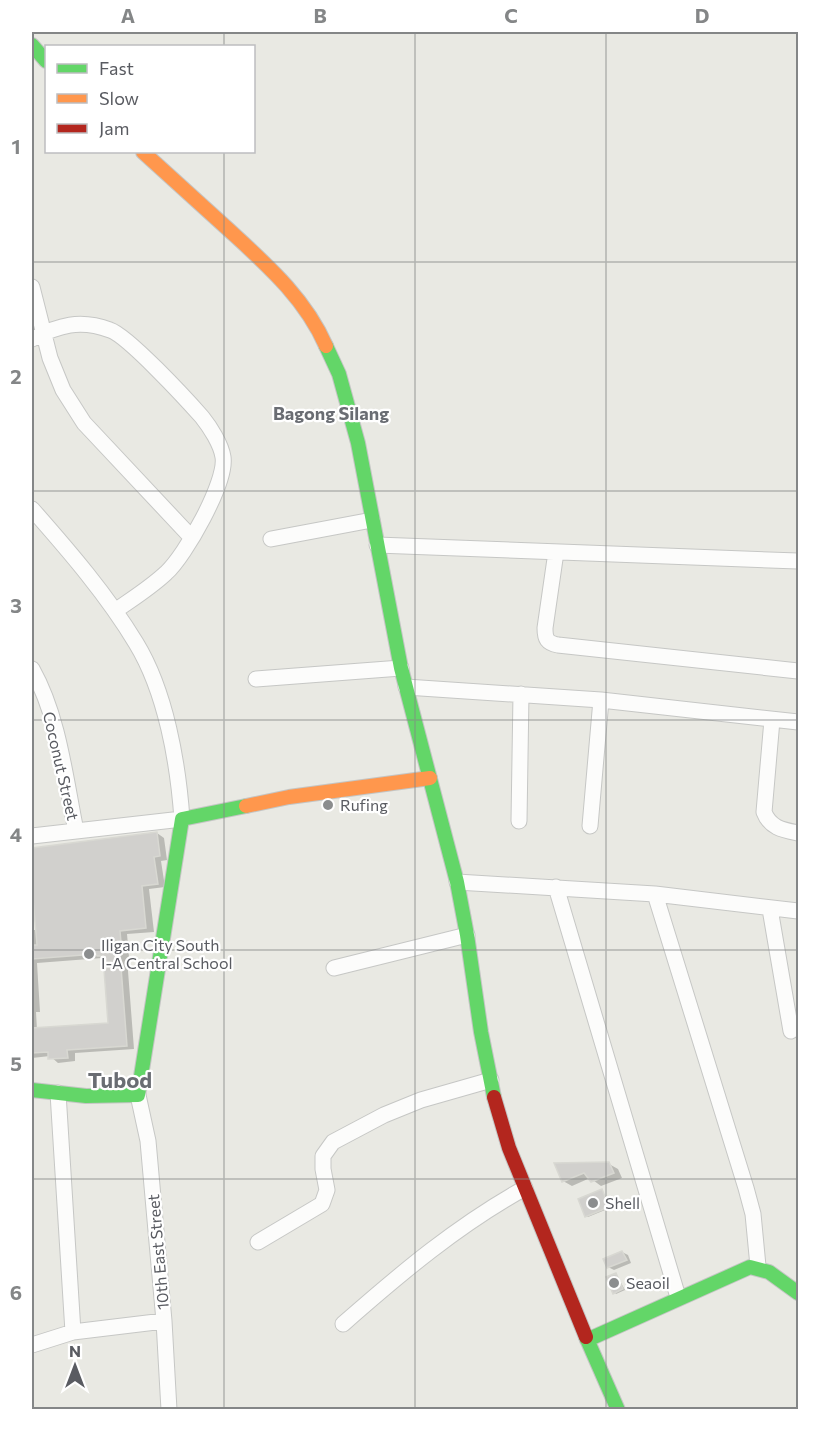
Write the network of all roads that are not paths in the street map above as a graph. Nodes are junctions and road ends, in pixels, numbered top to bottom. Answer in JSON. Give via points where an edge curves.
{"nodes":[{"id":1,"x":32,"y":45,"type":"edge"},
{"id":2,"x":45,"y":60,"type":"edge"},
{"id":3,"x":144,"y":153,"type":"edge"},
{"id":4,"x":32,"y":286,"type":"edge"},
{"id":5,"x":37,"y":336,"type":"edge"},
{"id":6,"x":32,"y":509,"type":"edge"},
{"id":7,"x":372,"y":520,"type":"junction"},
{"id":8,"x":191,"y":537,"type":"junction"},
{"id":9,"x":271,"y":539,"type":"dead end"},
{"id":10,"x":377,"y":545,"type":"junction"},
{"id":11,"x":556,"y":552,"type":"junction"},
{"id":12,"x":798,"y":561,"type":"edge"},
{"id":13,"x":115,"y":611,"type":"junction"},
{"id":14,"x":401,"y":668,"type":"junction"},
{"id":15,"x":32,"y":669,"type":"edge"},
{"id":16,"x":798,"y":671,"type":"edge"},
{"id":17,"x":256,"y":679,"type":"dead end"},
{"id":18,"x":406,"y":687,"type":"junction"},
{"id":19,"x":521,"y":694,"type":"junction"},
{"id":20,"x":601,"y":700,"type":"junction"},
{"id":21,"x":772,"y":720,"type":"junction"},
{"id":22,"x":798,"y":722,"type":"edge"},
{"id":23,"x":430,"y":778,"type":"junction"},
{"id":24,"x":182,"y":819,"type":"junction"},
{"id":25,"x":519,"y":821,"type":"dead end"},
{"id":26,"x":590,"y":826,"type":"dead end"},
{"id":27,"x":76,"y":831,"type":"junction"},
{"id":28,"x":798,"y":833,"type":"edge"},
{"id":29,"x":32,"y":836,"type":"edge"},
{"id":30,"x":457,"y":882,"type":"junction"},
{"id":31,"x":556,"y":887,"type":"junction"},
{"id":32,"x":655,"y":894,"type":"junction"},
{"id":33,"x":770,"y":909,"type":"junction"},
{"id":34,"x":798,"y":911,"type":"edge"},
{"id":35,"x":467,"y":935,"type":"junction"},
{"id":36,"x":334,"y":968,"type":"dead end"},
{"id":37,"x":791,"y":1031,"type":"dead end"},
{"id":38,"x":491,"y":1080,"type":"junction"},
{"id":39,"x":32,"y":1090,"type":"edge"},
{"id":40,"x":58,"y":1093,"type":"junction"},
{"id":41,"x":138,"y":1095,"type":"junction"},
{"id":42,"x":525,"y":1188,"type":"junction"},
{"id":43,"x":258,"y":1242,"type":"dead end"},
{"id":44,"x":758,"y":1266,"type":"junction"},
{"id":45,"x":798,"y":1293,"type":"edge"},
{"id":46,"x":678,"y":1298,"type":"junction"},
{"id":47,"x":164,"y":1321,"type":"junction"},
{"id":48,"x":343,"y":1324,"type":"dead end"},
{"id":49,"x":73,"y":1332,"type":"junction"},
{"id":50,"x":587,"y":1340,"type":"junction"},
{"id":51,"x":32,"y":1345,"type":"edge"},
{"id":52,"x":169,"y":1410,"type":"edge"},
{"id":53,"x":618,"y":1410,"type":"edge"}],
"edges":[{"from":1,"to":2,"type":"main road"},
{"from":3,"to":7,"type":"main road","via":[[280,277],[318,327],[351,412]]},
{"from":4,"to":5,"type":"street"},
{"from":5,"to":8,"type":"street","via":[[84,423]]},
{"from":5,"to":8,"type":"street","via":[[72,323],[112,330],[203,418],[223,457],[220,480]]},
{"from":6,"to":13,"type":"street"},
{"from":7,"to":9,"type":"street"},
{"from":7,"to":10,"type":"main road"},
{"from":8,"to":13,"type":"street","via":[[166,573]]},
{"from":10,"to":11,"type":"street"},
{"from":10,"to":14,"type":"main road"},
{"from":11,"to":12,"type":"street"},
{"from":11,"to":16,"type":"street","via":[[546,628],[549,642]]},
{"from":13,"to":24,"type":"street","via":[[137,644],[155,685],[175,756]]},
{"from":14,"to":17,"type":"street"},
{"from":14,"to":18,"type":"main road"},
{"from":15,"to":27,"type":"street","name":"Coconut Street","via":[[51,716]]},
{"from":18,"to":19,"type":"street"},
{"from":18,"to":23,"type":"main road"},
{"from":19,"to":20,"type":"street"},
{"from":19,"to":25,"type":"street"},
{"from":20,"to":21,"type":"street"},
{"from":20,"to":26,"type":"street"},
{"from":21,"to":22,"type":"street"},
{"from":21,"to":28,"type":"street","via":[[764,812],[777,828]]},
{"from":23,"to":24,"type":"main road","via":[[289,797]]},
{"from":23,"to":30,"type":"main road"},
{"from":24,"to":27,"type":"street"},
{"from":24,"to":41,"type":"main road"},
{"from":27,"to":29,"type":"street"},
{"from":30,"to":31,"type":"street"},
{"from":30,"to":35,"type":"main road"},
{"from":31,"to":32,"type":"street"},
{"from":31,"to":46,"type":"street"},
{"from":32,"to":33,"type":"street"},
{"from":32,"to":44,"type":"street","via":[[746,1188]]},
{"from":33,"to":34,"type":"street"},
{"from":33,"to":37,"type":"street"},
{"from":35,"to":36,"type":"street"},
{"from":35,"to":38,"type":"main road"},
{"from":38,"to":42,"type":"main road","via":[[509,1148]]},
{"from":38,"to":43,"type":"street","via":[[422,1100],[333,1142],[322,1156],[327,1190],[322,1204]]},
{"from":39,"to":40,"type":"main road"},
{"from":40,"to":41,"type":"main road"},
{"from":40,"to":49,"type":"street"},
{"from":41,"to":47,"type":"street","name":"10th East Street","via":[[148,1141]]},
{"from":42,"to":48,"type":"street","via":[[453,1232]]},
{"from":42,"to":50,"type":"main road"},
{"from":44,"to":45,"type":"main road"},
{"from":44,"to":46,"type":"main road"},
{"from":46,"to":50,"type":"main road"},
{"from":47,"to":49,"type":"street"},
{"from":47,"to":52,"type":"street","name":"10th East Street"},
{"from":49,"to":51,"type":"street"},
{"from":50,"to":53,"type":"main road"}]}
